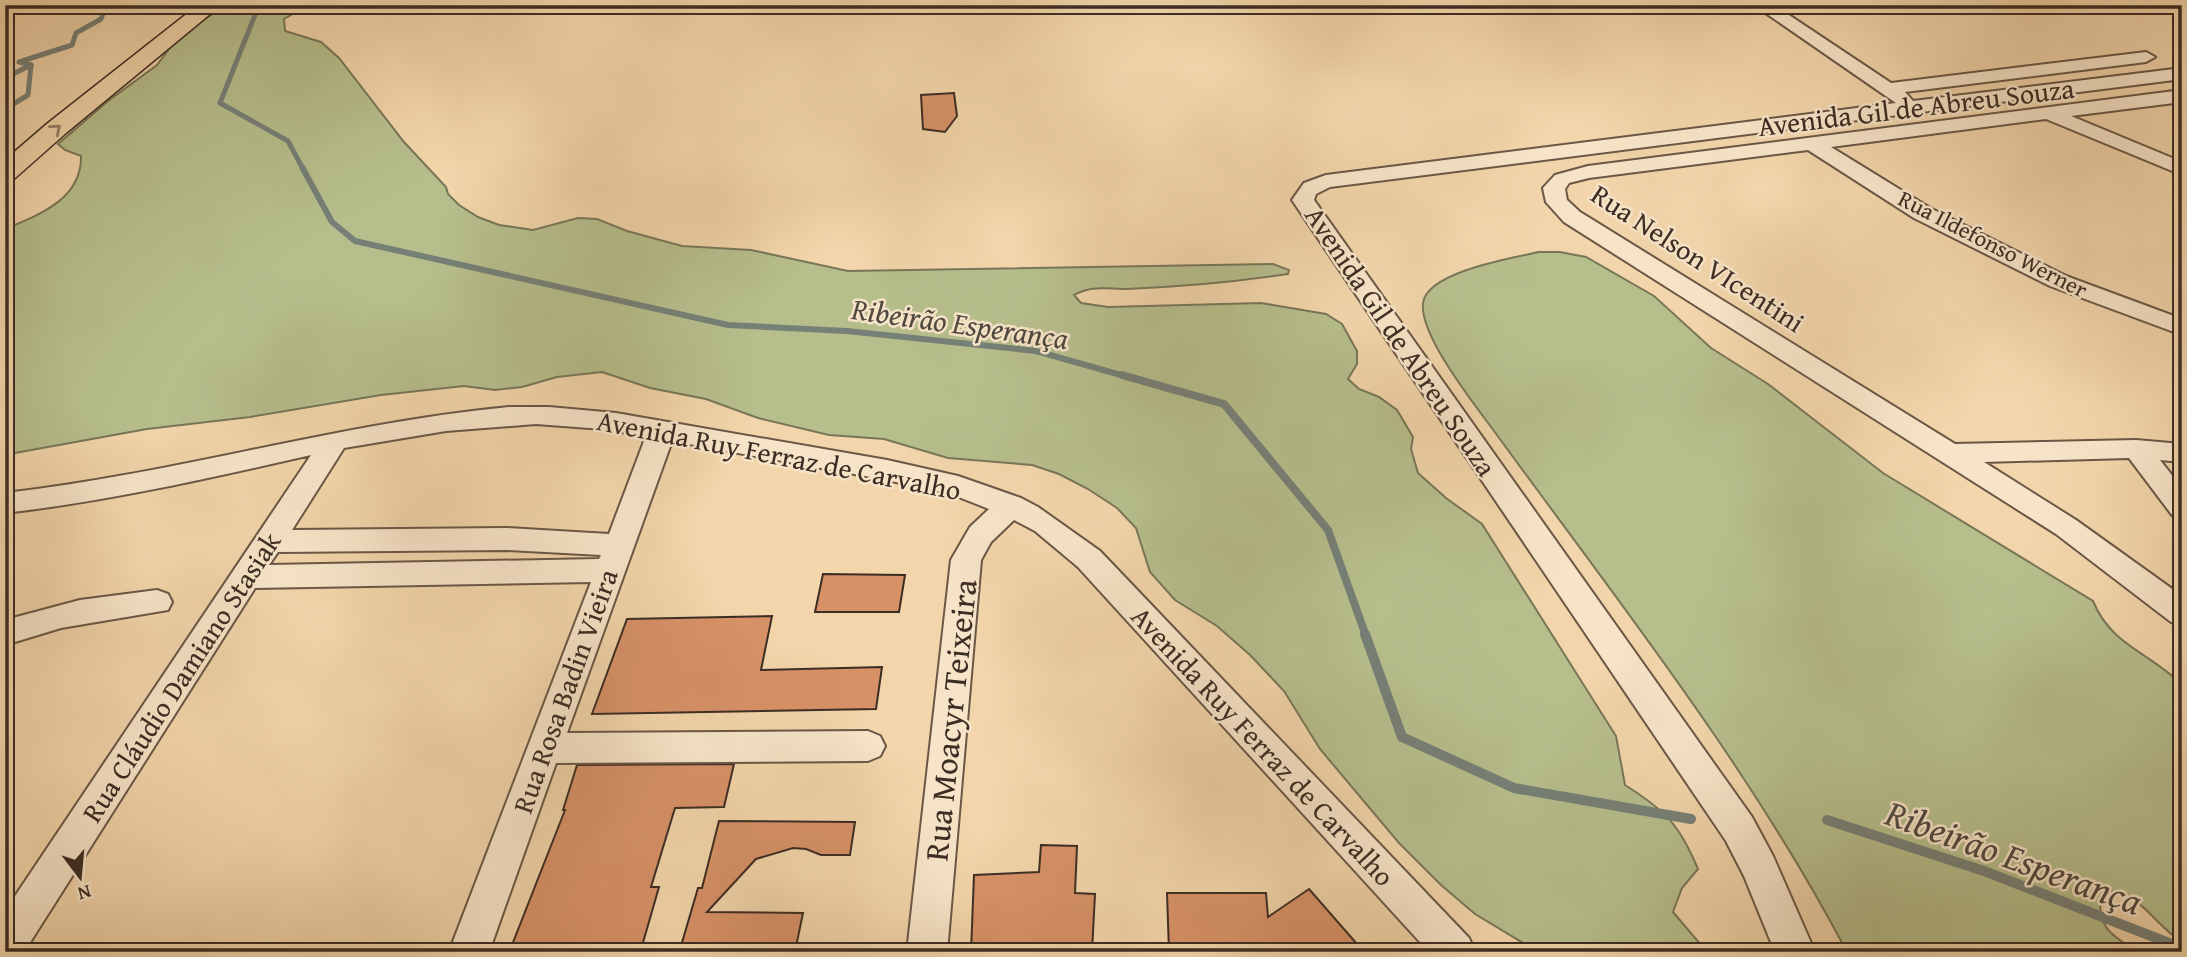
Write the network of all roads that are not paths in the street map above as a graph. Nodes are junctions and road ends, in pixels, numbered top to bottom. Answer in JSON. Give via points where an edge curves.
{"nodes":[{"id":1,"x":184,"y":5,"type":"edge"},
{"id":2,"x":211,"y":5,"type":"edge"},
{"id":3,"x":1762,"y":5,"type":"edge"},
{"id":4,"x":2146,"y":57,"type":"dead end"},
{"id":5,"x":2182,"y":73,"type":"edge"},
{"id":6,"x":1888,"y":89,"type":"junction"},
{"id":7,"x":2182,"y":96,"type":"edge"},
{"id":8,"x":1915,"y":107,"type":"junction"},
{"id":9,"x":2049,"y":114,"type":"junction"},
{"id":10,"x":1813,"y":144,"type":"junction"},
{"id":11,"x":5,"y":145,"type":"edge"},
{"id":12,"x":2182,"y":169,"type":"edge"},
{"id":13,"x":5,"y":174,"type":"edge"},
{"id":14,"x":2182,"y":328,"type":"edge"},
{"id":15,"x":662,"y":430,"type":"junction"},
{"id":16,"x":334,"y":442,"type":"junction"},
{"id":17,"x":2136,"y":449,"type":"junction"},
{"id":18,"x":1950,"y":453,"type":"junction"},
{"id":19,"x":2182,"y":453,"type":"edge"},
{"id":20,"x":5,"y":503,"type":"edge"},
{"id":21,"x":1011,"y":505,"type":"junction"},
{"id":22,"x":2182,"y":508,"type":"edge"},
{"id":23,"x":269,"y":541,"type":"junction"},
{"id":24,"x":613,"y":558,"type":"junction"},
{"id":25,"x":246,"y":577,"type":"junction"},
{"id":26,"x":157,"y":602,"type":"dead end"},
{"id":27,"x":2182,"y":613,"type":"edge"},
{"id":28,"x":5,"y":633,"type":"edge"},
{"id":29,"x":868,"y":746,"type":"dead end"},
{"id":30,"x":544,"y":748,"type":"junction"},
{"id":31,"x":5,"y":946,"type":"edge"},
{"id":32,"x":470,"y":952,"type":"edge"},
{"id":33,"x":927,"y":952,"type":"edge"},
{"id":34,"x":1455,"y":952,"type":"edge"},
{"id":35,"x":1795,"y":952,"type":"edge"}],
"edges":[{"from":1,"to":11,"type":"main road"},
{"from":13,"to":2,"type":"main road","one_way":true},
{"from":3,"to":6,"type":"street"},
{"from":4,"to":6,"type":"street"},
{"from":5,"to":8,"type":"street","name":"Avenida Gil de Abreu Souza"},
{"from":6,"to":8,"type":"street"},
{"from":7,"to":9,"type":"street","name":"Rua Nelson VIcentini"},
{"from":8,"to":35,"type":"street","name":"Avenida Gil de Abreu Souza","via":[[1326,181],[1308,190],[1303,200],[1717,795],[1760,868]]},
{"from":9,"to":10,"type":"street","name":"Rua Nelson VIcentini"},
{"from":9,"to":12,"type":"street"},
{"from":10,"to":14,"type":"street","name":"Rua Ildefonso Werner","via":[[1934,219],[2058,281]]},
{"from":10,"to":18,"type":"street","name":"Rua Nelson VIcentini","via":[[1588,172],[1562,179],[1554,188],[1557,202],[1572,217]]},
{"from":15,"to":16,"type":"street","name":"Avenida Ruy Ferraz de Carvalho","via":[[574,417],[512,416]]},
{"from":15,"to":21,"type":"street","name":"Avenida Ruy Ferraz de Carvalho","via":[[923,477]]},
{"from":15,"to":24,"type":"street","name":"Rua Rosa Badin Vieira"},
{"from":16,"to":20,"type":"street","name":"Avenida Ruy Ferraz de Carvalho","via":[[125,485]]},
{"from":16,"to":23,"type":"street","name":"Rua Cláudio Damiano Stasiak"},
{"from":17,"to":18,"type":"street"},
{"from":17,"to":19,"type":"street"},
{"from":17,"to":22,"type":"street"},
{"from":18,"to":27,"type":"street","via":[[2066,527]]},
{"from":21,"to":33,"type":"street","name":"Rua Moacyr Teixeira","via":[[980,535],[966,560]]},
{"from":21,"to":34,"type":"street","name":"Avenida Ruy Ferraz de Carvalho","via":[[1045,524],[1089,559]]},
{"from":23,"to":24,"type":"street","via":[[507,539]]},
{"from":23,"to":25,"type":"street","name":"Rua Cláudio Damiano Stasiak"},
{"from":24,"to":25,"type":"street"},
{"from":24,"to":30,"type":"street","name":"Rua Rosa Badin Vieira"},
{"from":25,"to":31,"type":"street","name":"Rua Cláudio Damiano Stasiak"},
{"from":26,"to":28,"type":"street","via":[[88,608]]},
{"from":29,"to":30,"type":"street"},
{"from":30,"to":32,"type":"street","name":"Rua Rosa Badin Vieira"}]}
